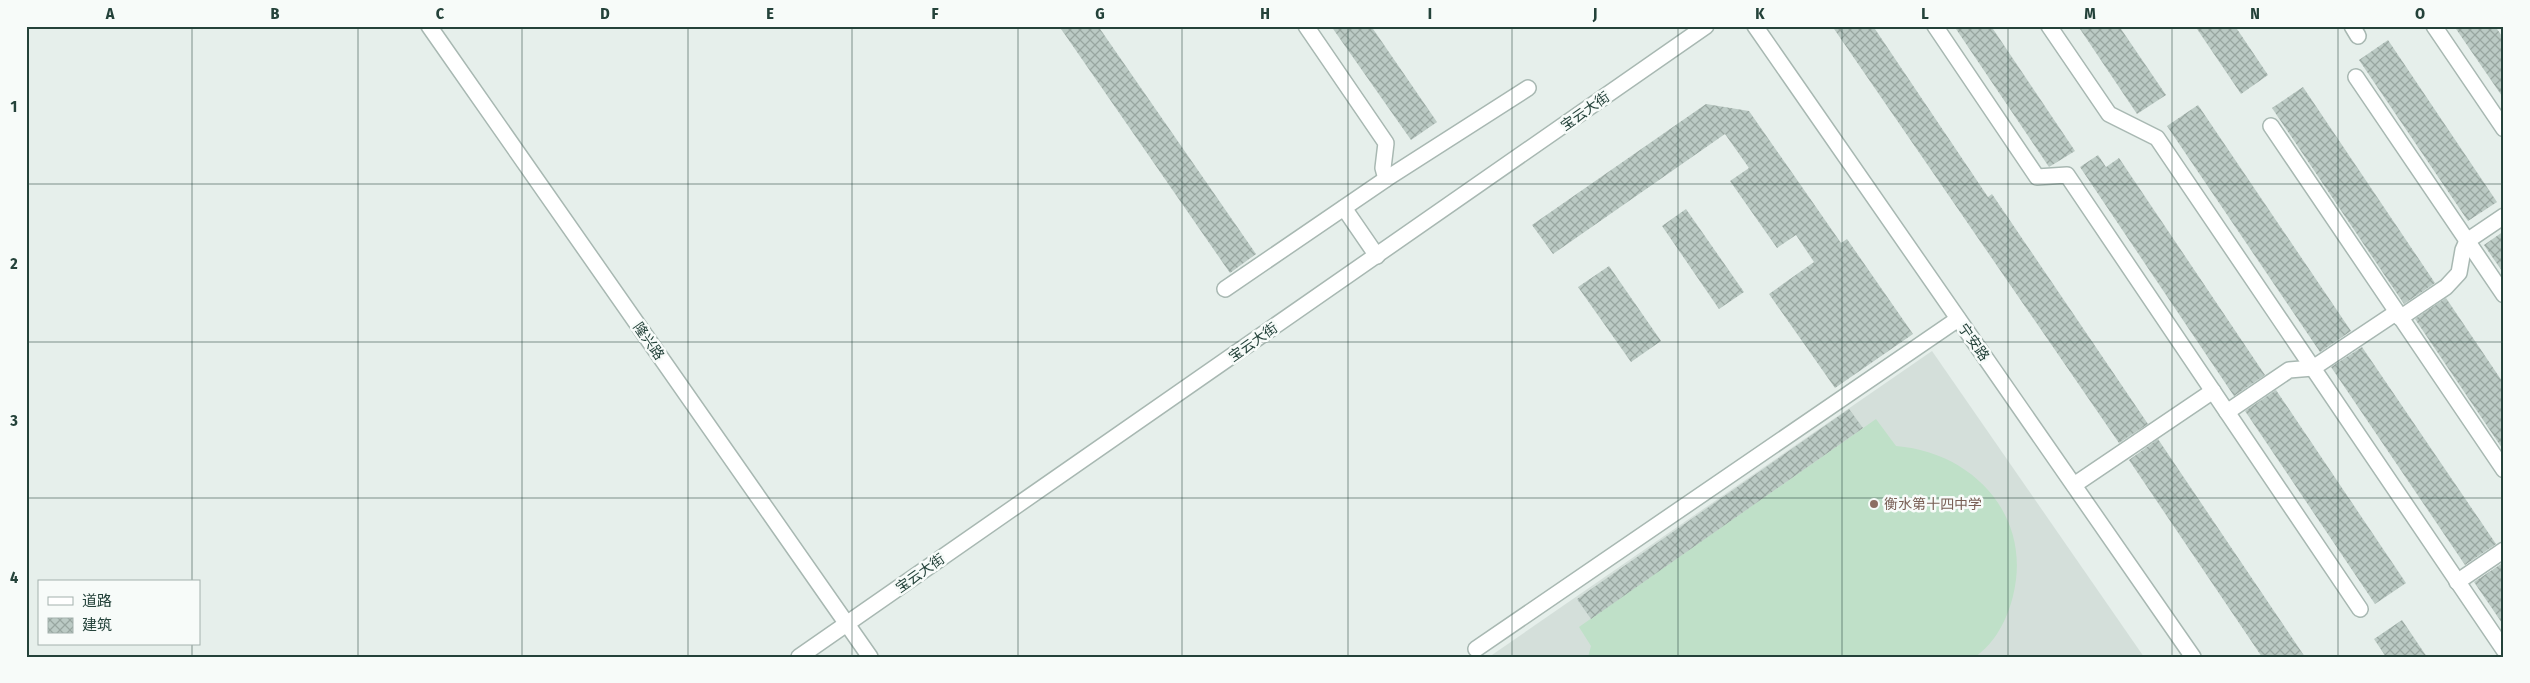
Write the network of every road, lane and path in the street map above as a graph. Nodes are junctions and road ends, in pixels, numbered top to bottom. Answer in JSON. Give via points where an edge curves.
{"nodes":[{"id":1,"x":429,"y":26,"type":"edge"},
{"id":2,"x":1306,"y":26,"type":"edge"},
{"id":3,"x":1706,"y":26,"type":"edge"},
{"id":4,"x":1755,"y":26,"type":"edge"},
{"id":5,"x":1935,"y":26,"type":"edge"},
{"id":6,"x":2049,"y":26,"type":"edge"},
{"id":7,"x":2434,"y":26,"type":"edge"},
{"id":8,"x":2356,"y":77,"type":"dead end"},
{"id":9,"x":1528,"y":88,"type":"dead end"},
{"id":10,"x":2271,"y":126,"type":"dead end"},
{"id":11,"x":2504,"y":129,"type":"edge"},
{"id":12,"x":1386,"y":179,"type":"junction"},
{"id":13,"x":1344,"y":208,"type":"junction"},
{"id":14,"x":2504,"y":216,"type":"edge"},
{"id":15,"x":2467,"y":241,"type":"junction"},
{"id":16,"x":1377,"y":256,"type":"junction"},
{"id":17,"x":1225,"y":289,"type":"dead end"},
{"id":18,"x":2504,"y":295,"type":"edge"},
{"id":19,"x":2399,"y":315,"type":"junction"},
{"id":20,"x":1958,"y":319,"type":"junction"},
{"id":21,"x":2313,"y":368,"type":"junction"},
{"id":22,"x":2213,"y":391,"type":"junction"},
{"id":23,"x":2227,"y":412,"type":"junction"},
{"id":24,"x":2504,"y":470,"type":"edge"},
{"id":25,"x":2074,"y":485,"type":"junction"},
{"id":26,"x":2504,"y":550,"type":"edge"},
{"id":27,"x":2457,"y":582,"type":"junction"},
{"id":28,"x":2360,"y":609,"type":"dead end"},
{"id":29,"x":847,"y":624,"type":"junction"},
{"id":30,"x":1476,"y":649,"type":"dead end"},
{"id":31,"x":2504,"y":650,"type":"edge"},
{"id":32,"x":799,"y":657,"type":"edge"},
{"id":33,"x":870,"y":657,"type":"edge"},
{"id":34,"x":2193,"y":657,"type":"edge"}],
"edges":[{"from":1,"to":29,"type":"street","name":"隆兴路"},
{"from":2,"to":12,"type":"street","via":[[1386,142],[1383,168]]},
{"from":3,"to":16,"type":"street","name":"宝云大街"},
{"from":4,"to":20,"type":"street","name":"宁安路"},
{"from":5,"to":22,"type":"street","via":[[2037,177],[2067,175]]},
{"from":6,"to":21,"type":"street","via":[[2109,114],[2157,138]]},
{"from":7,"to":11,"type":"street"},
{"from":8,"to":15,"type":"street"},
{"from":9,"to":12,"type":"street"},
{"from":10,"to":19,"type":"street"},
{"from":12,"to":13,"type":"street"},
{"from":13,"to":16,"type":"street"},
{"from":13,"to":17,"type":"street"},
{"from":14,"to":15,"type":"street"},
{"from":15,"to":18,"type":"street"},
{"from":15,"to":19,"type":"street","via":[[2459,273],[2446,287]]},
{"from":16,"to":29,"type":"street","name":"宝云大街"},
{"from":19,"to":21,"type":"street"},
{"from":19,"to":24,"type":"street"},
{"from":20,"to":25,"type":"street","name":"宁安路"},
{"from":20,"to":30,"type":"street"},
{"from":21,"to":23,"type":"street","via":[[2289,370]]},
{"from":21,"to":27,"type":"street"},
{"from":22,"to":23,"type":"street"},
{"from":22,"to":25,"type":"street"},
{"from":23,"to":28,"type":"street"},
{"from":25,"to":34,"type":"street","name":"宁安路"},
{"from":26,"to":27,"type":"street"},
{"from":27,"to":31,"type":"street"},
{"from":29,"to":32,"type":"street","name":"宝云大街"},
{"from":29,"to":33,"type":"street","name":"隆兴路"}]}
